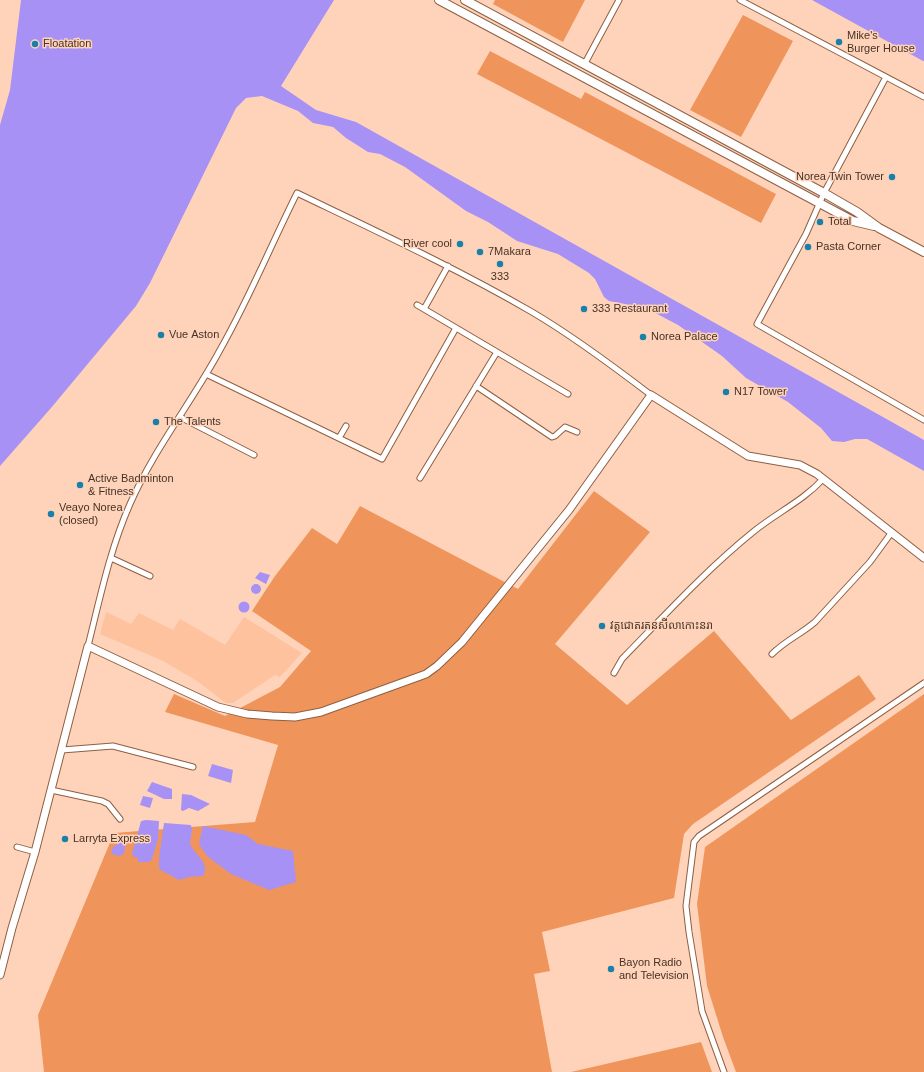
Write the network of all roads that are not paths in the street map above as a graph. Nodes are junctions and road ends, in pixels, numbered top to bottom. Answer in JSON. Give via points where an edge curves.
{"nodes":[{"id":1,"x":439,"y":0,"type":"edge"},
{"id":2,"x":465,"y":0,"type":"edge"},
{"id":3,"x":619,"y":0,"type":"edge"},
{"id":4,"x":740,"y":0,"type":"edge"},
{"id":5,"x":584,"y":65,"type":"junction"},
{"id":6,"x":886,"y":77,"type":"junction"},
{"id":7,"x":924,"y":97,"type":"edge"},
{"id":8,"x":824,"y":194,"type":"junction"},
{"id":9,"x":820,"y":202,"type":"junction"},
{"id":10,"x":878,"y":228,"type":"junction"},
{"id":11,"x":924,"y":252,"type":"edge"},
{"id":12,"x":448,"y":266,"type":"junction"},
{"id":13,"x":417,"y":305,"type":"dead end"},
{"id":14,"x":424,"y":309,"type":"junction"},
{"id":15,"x":456,"y":328,"type":"junction"},
{"id":16,"x":497,"y":352,"type":"junction"},
{"id":17,"x":206,"y":374,"type":"junction"},
{"id":18,"x":476,"y":386,"type":"junction"},
{"id":19,"x":568,"y":394,"type":"dead end"},
{"id":20,"x":651,"y":395,"type":"junction"},
{"id":21,"x":180,"y":418,"type":"junction"},
{"id":22,"x":924,"y":420,"type":"edge"},
{"id":23,"x":346,"y":426,"type":"dead end"},
{"id":24,"x":577,"y":432,"type":"dead end"},
{"id":25,"x":339,"y":438,"type":"junction"},
{"id":26,"x":254,"y":455,"type":"dead end"},
{"id":27,"x":420,"y":478,"type":"dead end"},
{"id":28,"x":823,"y":479,"type":"junction"},
{"id":29,"x":892,"y":532,"type":"junction"},
{"id":30,"x":111,"y":558,"type":"junction"},
{"id":31,"x":924,"y":558,"type":"edge"},
{"id":32,"x":150,"y":576,"type":"dead end"},
{"id":33,"x":88,"y":646,"type":"junction"},
{"id":34,"x":772,"y":654,"type":"dead end"},
{"id":35,"x":614,"y":673,"type":"dead end"},
{"id":36,"x":924,"y":683,"type":"edge"},
{"id":37,"x":62,"y":750,"type":"junction"},
{"id":38,"x":193,"y":767,"type":"dead end"},
{"id":39,"x":51,"y":790,"type":"junction"},
{"id":40,"x":120,"y":819,"type":"dead end"},
{"id":41,"x":17,"y":847,"type":"dead end"},
{"id":42,"x":35,"y":852,"type":"junction"},
{"id":43,"x":0,"y":975,"type":"edge"},
{"id":44,"x":724,"y":1072,"type":"edge"}],
"edges":[{"from":1,"to":9,"type":"main road"},
{"from":2,"to":5,"type":"main road"},
{"from":3,"to":5,"type":"street"},
{"from":4,"to":6,"type":"street"},
{"from":5,"to":8,"type":"main road"},
{"from":6,"to":7,"type":"street"},
{"from":6,"to":8,"type":"street"},
{"from":8,"to":9,"type":"street"},
{"from":8,"to":10,"type":"main road","via":[[858,212]]},
{"from":9,"to":10,"type":"main road","via":[[853,221]]},
{"from":9,"to":22,"type":"street","via":[[806,234],[757,324]]},
{"from":10,"to":11,"type":"main road"},
{"from":12,"to":14,"type":"street"},
{"from":12,"to":17,"type":"street","via":[[297,192],[221,349]]},
{"from":12,"to":20,"type":"street","via":[[556,327]]},
{"from":13,"to":14,"type":"street"},
{"from":14,"to":15,"type":"street"},
{"from":15,"to":16,"type":"street"},
{"from":15,"to":25,"type":"street","via":[[382,459]]},
{"from":16,"to":18,"type":"street"},
{"from":16,"to":19,"type":"street"},
{"from":17,"to":21,"type":"street"},
{"from":17,"to":25,"type":"street"},
{"from":18,"to":24,"type":"street","via":[[552,437],[565,427]]},
{"from":18,"to":27,"type":"street"},
{"from":20,"to":28,"type":"street","via":[[748,456],[800,465]]},
{"from":20,"to":33,"type":"street","via":[[564,516],[462,642],[426,674],[321,712],[295,717],[246,714],[218,707]]},
{"from":21,"to":26,"type":"street"},
{"from":21,"to":30,"type":"street","via":[[155,455],[137,490]]},
{"from":23,"to":25,"type":"street"},
{"from":28,"to":29,"type":"street"},
{"from":28,"to":35,"type":"street","via":[[800,500],[754,531],[711,570],[622,659]]},
{"from":29,"to":31,"type":"street"},
{"from":29,"to":34,"type":"street","via":[[870,562],[815,622]]},
{"from":30,"to":32,"type":"street"},
{"from":30,"to":33,"type":"street"},
{"from":33,"to":37,"type":"street"},
{"from":36,"to":44,"type":"street","via":[[699,836],[694,842],[686,906],[689,932],[702,1011]]},
{"from":37,"to":38,"type":"street","via":[[113,746]]},
{"from":37,"to":39,"type":"street"},
{"from":39,"to":40,"type":"street","via":[[102,801],[108,804]]},
{"from":39,"to":42,"type":"street"},
{"from":41,"to":42,"type":"street"},
{"from":42,"to":43,"type":"street"}]}
